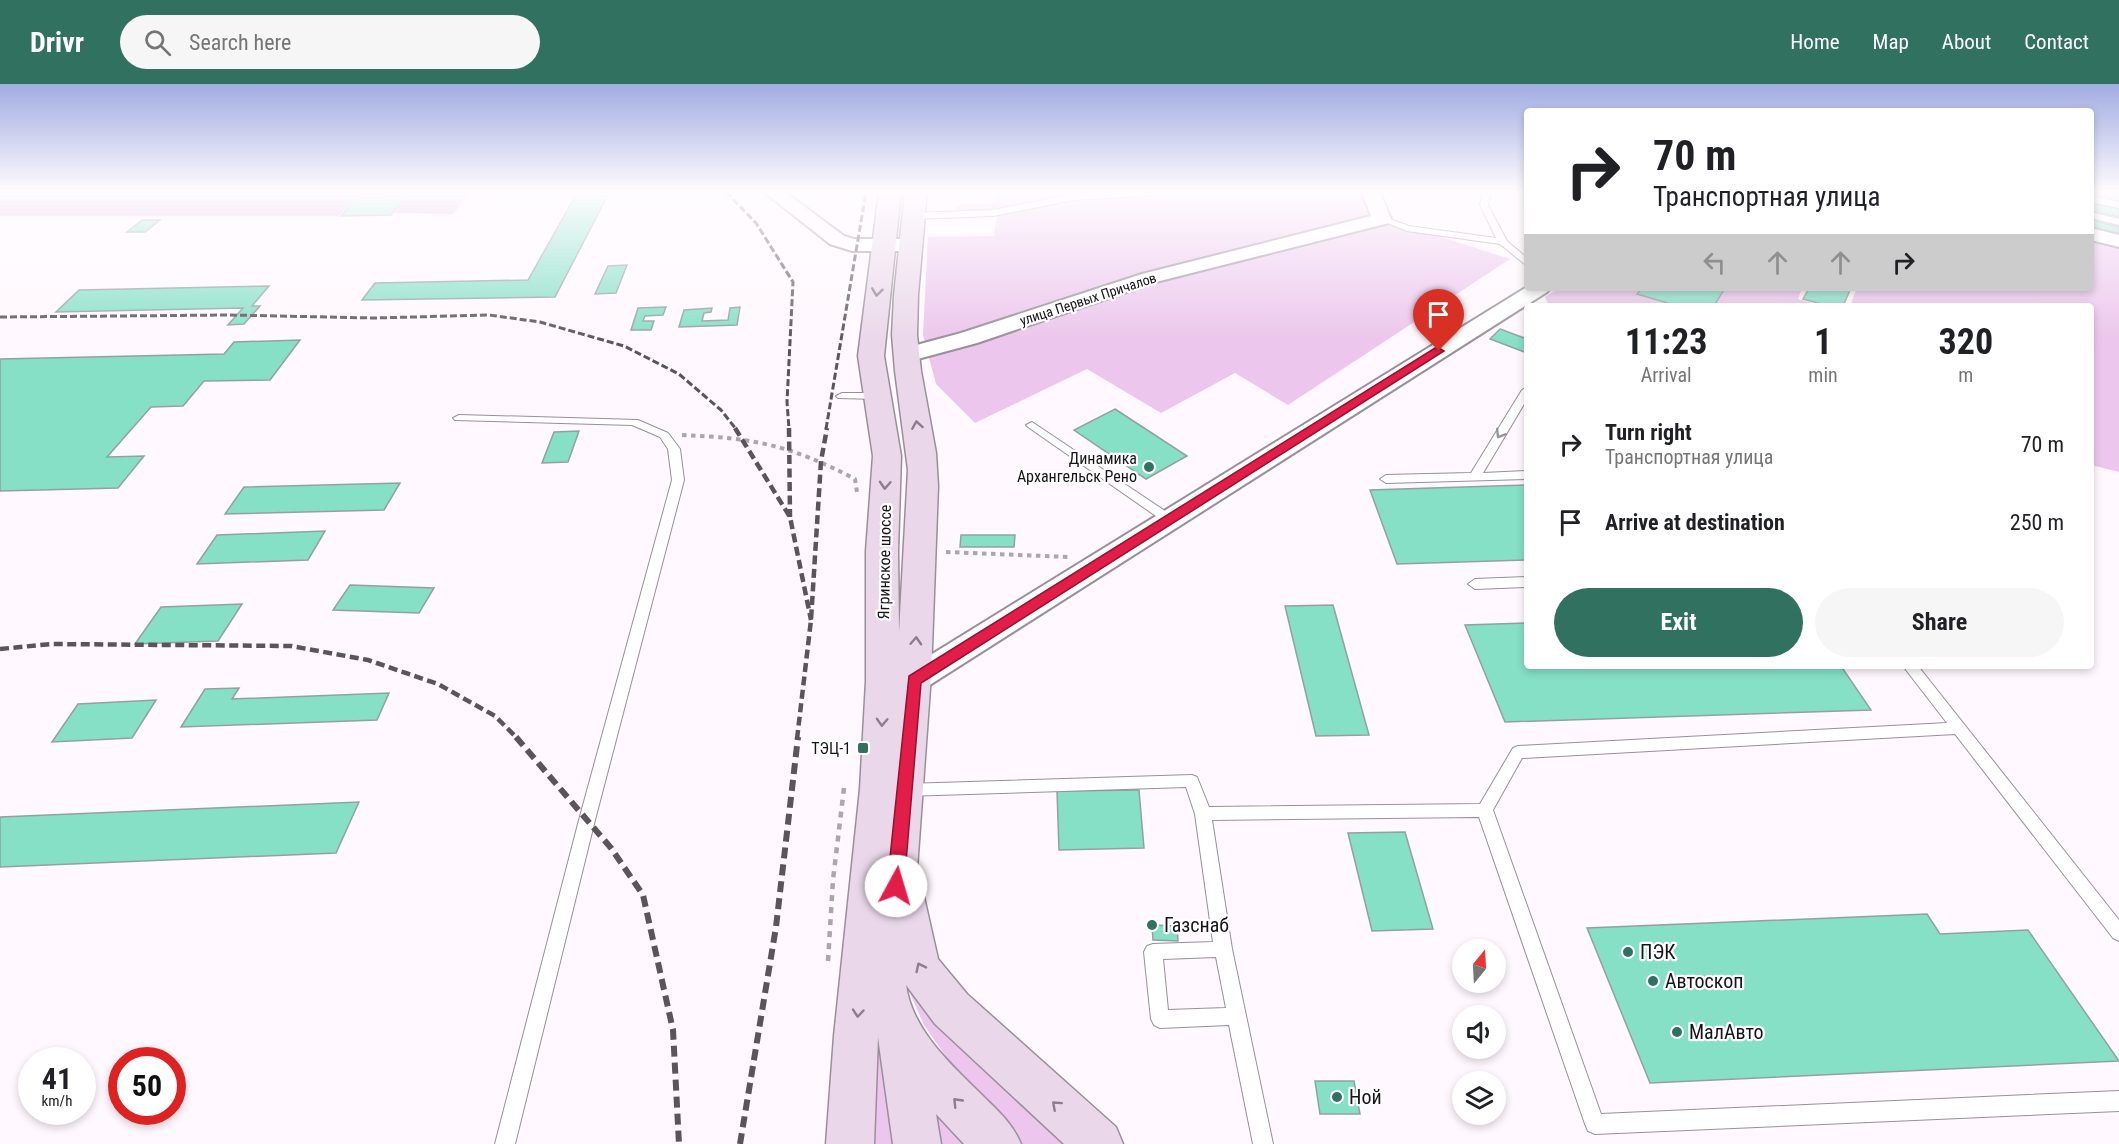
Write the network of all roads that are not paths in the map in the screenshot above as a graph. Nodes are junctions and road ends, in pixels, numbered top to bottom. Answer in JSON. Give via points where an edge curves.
{"nodes":[{"id":1,"x":841,"y":241,"type":"edge"},
{"id":2,"x":862,"y":241,"type":"edge"},
{"id":3,"x":902,"y":241,"type":"edge"},
{"id":4,"x":906,"y":241,"type":"edge"},
{"id":5,"x":1293,"y":241,"type":"edge"},
{"id":6,"x":1499,"y":241,"type":"edge"},
{"id":7,"x":1503,"y":242,"type":"joint"},
{"id":8,"x":1524,"y":260,"type":"edge"},
{"id":9,"x":1537,"y":291,"type":"edge"},
{"id":10,"x":1524,"y":303,"type":"edge"},
{"id":11,"x":1523,"y":304,"type":"edge"},
{"id":12,"x":906,"y":355,"type":"junction"},
{"id":13,"x":1524,"y":395,"type":"edge"},
{"id":14,"x":842,"y":396,"type":"dead end"},
{"id":15,"x":878,"y":396,"type":"junction"},
{"id":16,"x":459,"y":418,"type":"dead end"},
{"id":17,"x":1032,"y":425,"type":"dead end"},
{"id":18,"x":1524,"y":475,"type":"edge"},
{"id":19,"x":1474,"y":477,"type":"junction"},
{"id":20,"x":1386,"y":479,"type":"dead end"},
{"id":21,"x":1170,"y":520,"type":"junction"},
{"id":22,"x":1524,"y":582,"type":"edge"},
{"id":23,"x":1475,"y":584,"type":"dead end"},
{"id":24,"x":1912,"y":669,"type":"edge"},
{"id":25,"x":914,"y":680,"type":"junction"},
{"id":26,"x":883,"y":681,"type":"junction"},
{"id":27,"x":1959,"y":728,"type":"junction"},
{"id":28,"x":892,"y":789,"type":"junction"},
{"id":29,"x":1485,"y":810,"type":"junction"},
{"id":30,"x":1203,"y":814,"type":"junction"},
{"id":31,"x":898,"y":867,"type":"junction"},
{"id":32,"x":865,"y":933,"type":"junction"},
{"id":33,"x":2119,"y":933,"type":"edge"},
{"id":34,"x":1223,"y":949,"type":"junction"},
{"id":35,"x":884,"y":988,"type":"junction"},
{"id":36,"x":1236,"y":1016,"type":"junction"},
{"id":37,"x":901,"y":1038,"type":"junction"},
{"id":38,"x":2119,"y":1101,"type":"edge"},
{"id":39,"x":505,"y":1144,"type":"edge"},
{"id":40,"x":850,"y":1144,"type":"edge"},
{"id":41,"x":917,"y":1144,"type":"edge"},
{"id":42,"x":997,"y":1144,"type":"edge"},
{"id":43,"x":1099,"y":1144,"type":"edge"},
{"id":44,"x":1263,"y":1144,"type":"edge"}],
"edges":[{"from":1,"to":2,"type":"street","via":[[852,245]]},
{"from":3,"to":15,"type":"main road","name":"Ягринское шоссе","one_way":true,"via":[[871,356]]},
{"from":4,"to":12,"type":"main road","name":"Ягринское шоссе"},
{"from":5,"to":12,"type":"street","name":"улица Первых Причалов","via":[[1149,278]]},
{"from":6,"to":7,"type":"lane"},
{"from":7,"to":8,"type":"lane"},
{"from":9,"to":10,"type":"street"},
{"from":11,"to":21,"type":"street"},
{"from":25,"to":12,"type":"main road","name":"Ягринское шоссе","one_way":true,"via":[[923,482]]},
{"from":13,"to":19,"type":"lane","one_way":true},
{"from":14,"to":15,"type":"lane"},
{"from":15,"to":26,"type":"main road","name":"Ягринское шоссе","one_way":true,"via":[[887,456],[882,551]]},
{"from":16,"to":39,"type":"lane","via":[[634,422],[664,435],[674,449],[678,480]]},
{"from":17,"to":21,"type":"lane"},
{"from":18,"to":19,"type":"lane"},
{"from":19,"to":20,"type":"lane"},
{"from":21,"to":25,"type":"street"},
{"from":22,"to":23,"type":"lane"},
{"from":24,"to":27,"type":"lane"},
{"from":25,"to":26,"type":"street"},
{"from":25,"to":28,"type":"main road","name":"Ягринское шоссе"},
{"from":26,"to":28,"type":"main road","name":"Ягринское шоссе","one_way":true},
{"from":27,"to":29,"type":"lane","via":[[1518,752]]},
{"from":27,"to":33,"type":"lane"},
{"from":28,"to":30,"type":"lane","via":[[1192,781]]},
{"from":28,"to":31,"type":"main road","name":"Ягринское шоссе"},
{"from":28,"to":32,"type":"main road","name":"Ягринское шоссе"},
{"from":29,"to":30,"type":"lane"},
{"from":29,"to":38,"type":"lane","via":[[1595,1124]]},
{"from":30,"to":34,"type":"lane"},
{"from":31,"to":35,"type":"main road"},
{"from":43,"to":31,"type":"main road","one_way":true,"via":[[951,1008],[918,967]]},
{"from":32,"to":35,"type":"main road"},
{"from":32,"to":40,"type":"main road","name":"Ягринское шоссе","one_way":true},
{"from":34,"to":36,"type":"lane"},
{"from":34,"to":36,"type":"lane","via":[[1154,952],[1160,1019]]},
{"from":35,"to":37,"type":"main road"},
{"from":36,"to":44,"type":"lane"},
{"from":37,"to":41,"type":"main road"},
{"from":42,"to":37,"type":"main road","one_way":true}]}
